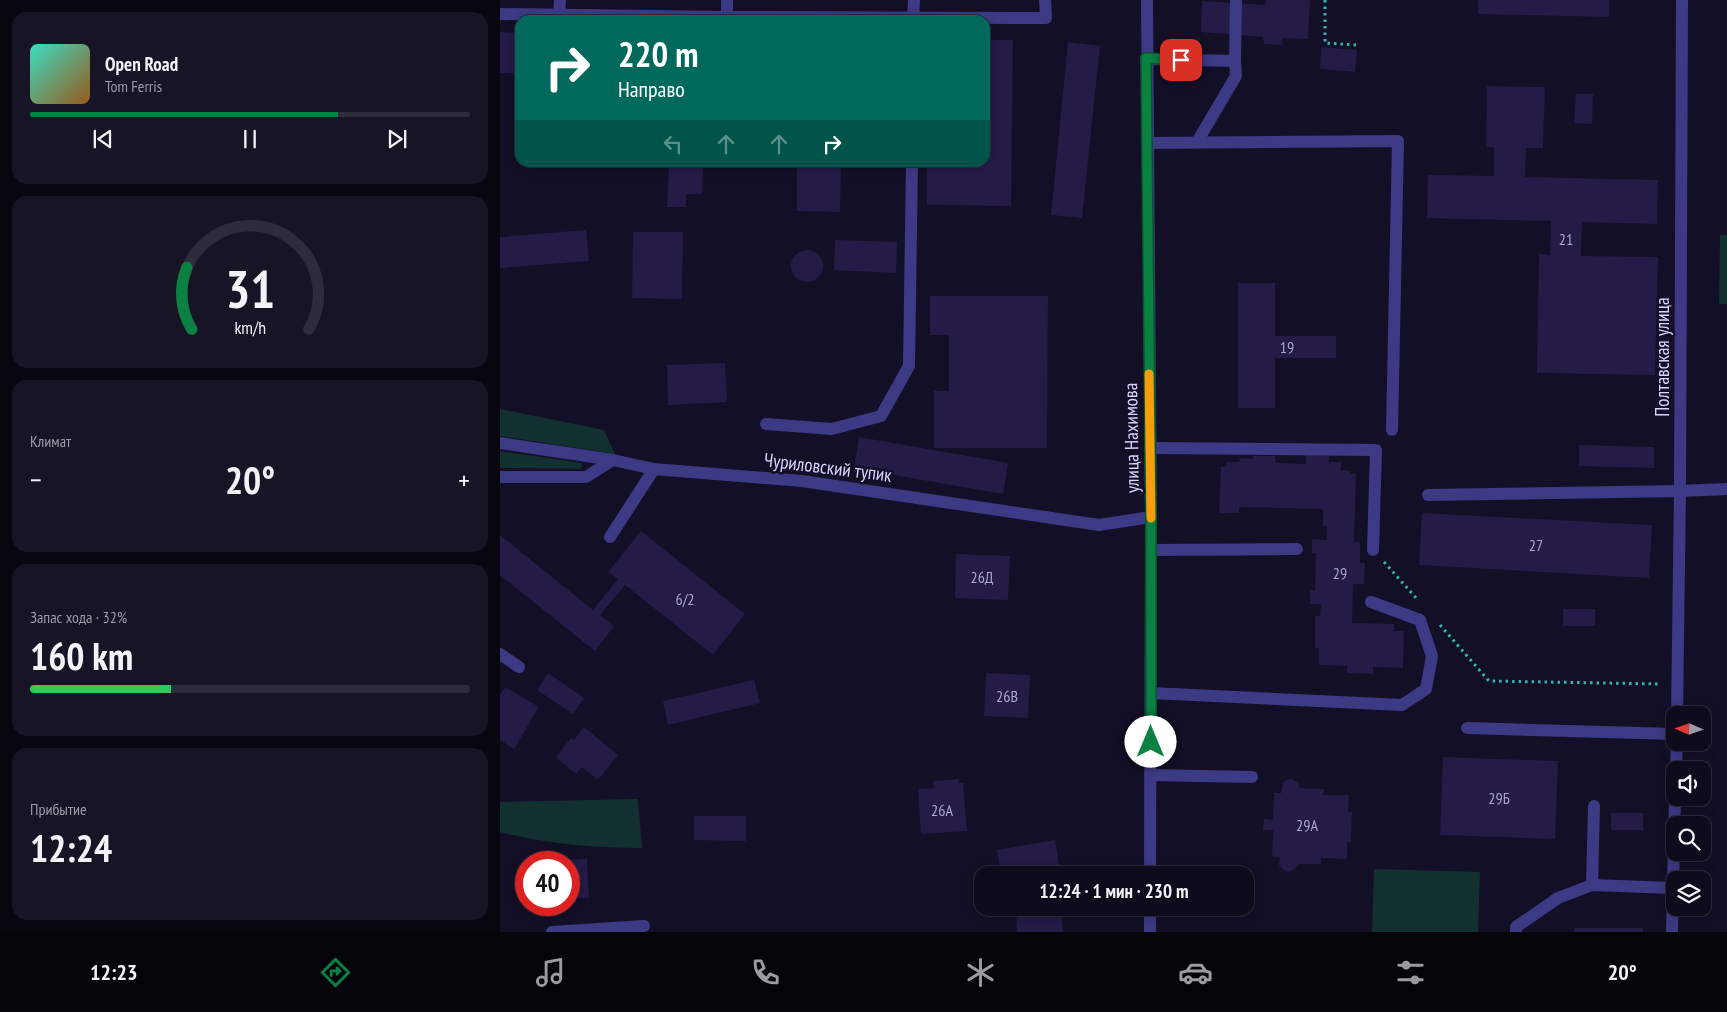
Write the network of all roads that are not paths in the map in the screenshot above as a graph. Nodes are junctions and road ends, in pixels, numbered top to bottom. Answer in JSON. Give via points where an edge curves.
{"nodes":[{"id":1,"x":560,"y":0,"type":"edge"},
{"id":2,"x":727,"y":0,"type":"edge"},
{"id":3,"x":914,"y":0,"type":"edge"},
{"id":4,"x":1045,"y":0,"type":"edge"},
{"id":5,"x":1146,"y":0,"type":"edge"},
{"id":6,"x":1236,"y":0,"type":"edge"},
{"id":7,"x":1682,"y":0,"type":"edge"},
{"id":8,"x":500,"y":14,"type":"edge"},
{"id":9,"x":560,"y":15,"type":"joint"},
{"id":10,"x":727,"y":15,"type":"edge"},
{"id":11,"x":914,"y":15,"type":"edge"},
{"id":12,"x":990,"y":18,"type":"edge"},
{"id":13,"x":1146,"y":58,"type":"junction"},
{"id":14,"x":1234,"y":61,"type":"junction"},
{"id":15,"x":1197,"y":142,"type":"junction"},
{"id":16,"x":1147,"y":143,"type":"junction"},
{"id":17,"x":912,"y":167,"type":"edge"},
{"id":18,"x":766,"y":424,"type":"dead end"},
{"id":19,"x":1392,"y":430,"type":"dead end"},
{"id":20,"x":500,"y":443,"type":"edge"},
{"id":21,"x":1150,"y":448,"type":"junction"},
{"id":22,"x":613,"y":460,"type":"junction"},
{"id":23,"x":654,"y":469,"type":"junction"},
{"id":24,"x":500,"y":477,"type":"edge"},
{"id":25,"x":1727,"y":489,"type":"edge"},
{"id":26,"x":1680,"y":491,"type":"junction"},
{"id":27,"x":1428,"y":495,"type":"dead end"},
{"id":28,"x":1151,"y":517,"type":"junction"},
{"id":29,"x":610,"y":537,"type":"dead end"},
{"id":30,"x":1297,"y":549,"type":"dead end"},
{"id":31,"x":1151,"y":550,"type":"junction"},
{"id":32,"x":1373,"y":550,"type":"road end"},
{"id":33,"x":1371,"y":602,"type":"dead end"},
{"id":34,"x":500,"y":654,"type":"edge"},
{"id":35,"x":519,"y":667,"type":"dead end"},
{"id":36,"x":1151,"y":693,"type":"junction"},
{"id":37,"x":1677,"y":706,"type":"edge"},
{"id":38,"x":1467,"y":728,"type":"dead end"},
{"id":39,"x":1666,"y":734,"type":"edge"},
{"id":40,"x":1150,"y":775,"type":"junction"},
{"id":41,"x":1252,"y":777,"type":"dead end"},
{"id":42,"x":1594,"y":806,"type":"dead end"},
{"id":43,"x":1675,"y":806,"type":"edge"},
{"id":44,"x":1150,"y":866,"type":"edge"},
{"id":45,"x":1673,"y":871,"type":"edge"},
{"id":46,"x":1592,"y":885,"type":"junction"},
{"id":47,"x":1666,"y":888,"type":"edge"},
{"id":48,"x":1150,"y":916,"type":"edge"},
{"id":49,"x":1672,"y":916,"type":"edge"},
{"id":50,"x":644,"y":926,"type":"dead end"},
{"id":51,"x":552,"y":932,"type":"edge"},
{"id":52,"x":1150,"y":932,"type":"edge"},
{"id":53,"x":1516,"y":932,"type":"edge"},
{"id":54,"x":1672,"y":932,"type":"edge"}],
"edges":[{"from":1,"to":9,"type":"street"},
{"from":2,"to":10,"type":"street"},
{"from":3,"to":11,"type":"street"},
{"from":4,"to":12,"type":"street","via":[[1046,18]]},
{"from":5,"to":13,"type":"street","name":"улица Нахимова"},
{"from":6,"to":14,"type":"street"},
{"from":7,"to":26,"type":"street","name":"Полтавская улица"},
{"from":8,"to":9,"type":"street"},
{"from":13,"to":14,"type":"street"},
{"from":13,"to":16,"type":"street","name":"улица Нахимова"},
{"from":14,"to":15,"type":"street","via":[[1236,76]]},
{"from":15,"to":16,"type":"street"},
{"from":15,"to":19,"type":"street","via":[[1398,141]]},
{"from":16,"to":21,"type":"street","name":"улица Нахимова"},
{"from":17,"to":18,"type":"street","via":[[909,366],[881,416],[832,429]]},
{"from":20,"to":22,"type":"street","name":"Чуриловский тупик"},
{"from":21,"to":28,"type":"street","name":"улица Нахимова"},
{"from":21,"to":32,"type":"street","via":[[1376,450]]},
{"from":22,"to":23,"type":"street","name":"Чуриловский тупик"},
{"from":22,"to":24,"type":"street","via":[[586,477]]},
{"from":23,"to":28,"type":"street","name":"Чуриловский тупик","via":[[802,481],[1099,525]]},
{"from":23,"to":29,"type":"street"},
{"from":25,"to":26,"type":"street"},
{"from":26,"to":27,"type":"street"},
{"from":26,"to":37,"type":"street","name":"Полтавская улица"},
{"from":28,"to":31,"type":"street","name":"улица Нахимова"},
{"from":30,"to":31,"type":"street"},
{"from":31,"to":36,"type":"street","name":"улица Нахимова"},
{"from":33,"to":36,"type":"street","via":[[1420,620],[1432,656],[1426,689],[1402,705]]},
{"from":34,"to":35,"type":"street"},
{"from":36,"to":40,"type":"street","name":"улица Нахимова"},
{"from":38,"to":39,"type":"street"},
{"from":40,"to":41,"type":"street"},
{"from":40,"to":44,"type":"street","name":"улица Нахимова"},
{"from":42,"to":46,"type":"street"},
{"from":43,"to":45,"type":"street"},
{"from":46,"to":47,"type":"street"},
{"from":46,"to":53,"type":"street","via":[[1558,898],[1516,927]]},
{"from":48,"to":52,"type":"street"},
{"from":49,"to":54,"type":"street"},
{"from":50,"to":51,"type":"street"}]}
